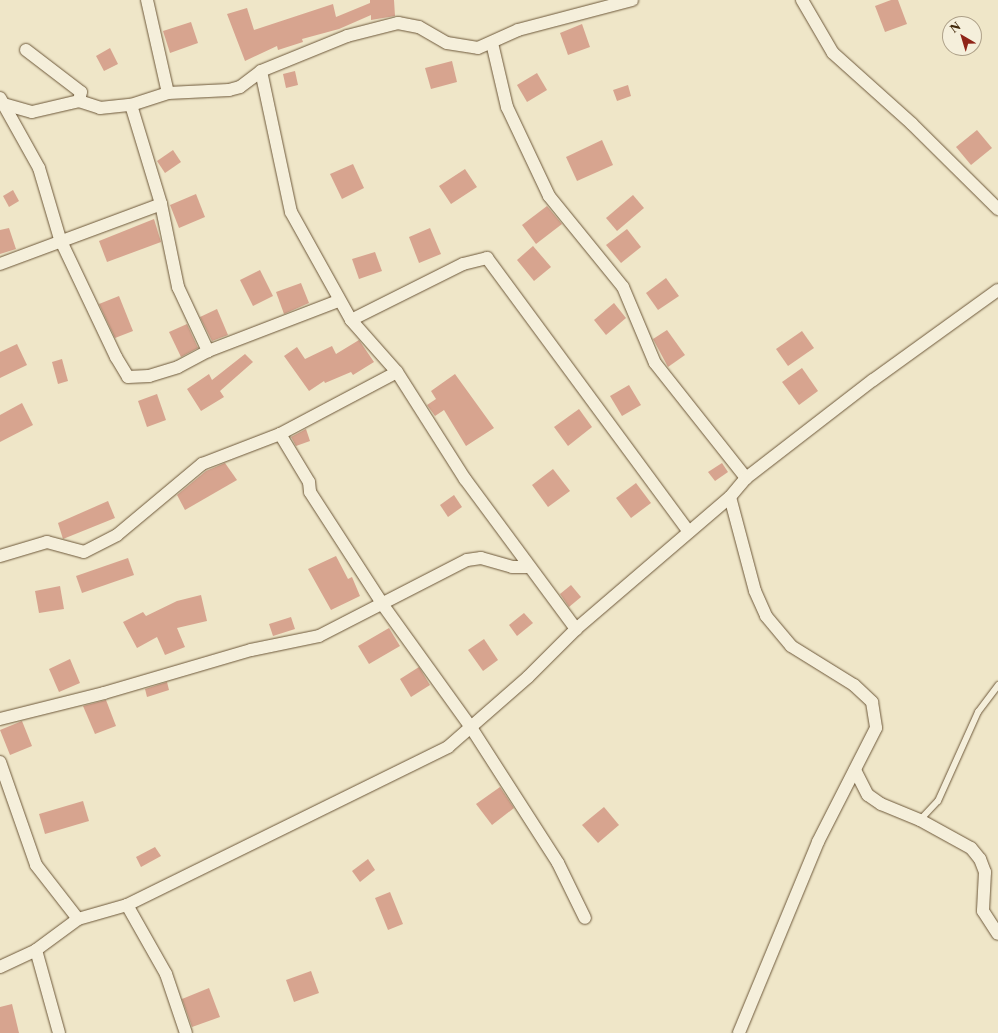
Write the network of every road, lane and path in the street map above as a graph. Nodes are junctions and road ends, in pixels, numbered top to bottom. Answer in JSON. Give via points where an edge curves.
{"nodes":[{"id":1,"x":147,"y":0,"type":"edge"},
{"id":2,"x":632,"y":0,"type":"edge"},
{"id":3,"x":802,"y":0,"type":"edge"},
{"id":4,"x":492,"y":43,"type":"junction"},
{"id":5,"x":26,"y":50,"type":"dead end"},
{"id":6,"x":260,"y":71,"type":"junction"},
{"id":7,"x":168,"y":93,"type":"junction"},
{"id":8,"x":1,"y":100,"type":"edge"},
{"id":9,"x":79,"y":101,"type":"junction"},
{"id":10,"x":131,"y":105,"type":"junction"},
{"id":11,"x":160,"y":204,"type":"junction"},
{"id":12,"x":998,"y":209,"type":"edge"},
{"id":13,"x":60,"y":239,"type":"junction"},
{"id":14,"x":0,"y":264,"type":"edge"},
{"id":15,"x":998,"y":290,"type":"edge"},
{"id":16,"x":338,"y":301,"type":"junction"},
{"id":17,"x":351,"y":320,"type":"junction"},
{"id":18,"x":208,"y":352,"type":"junction"},
{"id":19,"x":397,"y":372,"type":"junction"},
{"id":20,"x":280,"y":434,"type":"junction"},
{"id":21,"x":746,"y":478,"type":"junction"},
{"id":22,"x":730,"y":497,"type":"junction"},
{"id":23,"x":689,"y":532,"type":"junction"},
{"id":24,"x":0,"y":556,"type":"edge"},
{"id":25,"x":528,"y":567,"type":"junction"},
{"id":26,"x":383,"y":605,"type":"junction"},
{"id":27,"x":576,"y":629,"type":"junction"},
{"id":28,"x":998,"y":685,"type":"edge"},
{"id":29,"x":0,"y":719,"type":"edge"},
{"id":30,"x":472,"y":729,"type":"junction"},
{"id":31,"x":0,"y":762,"type":"edge"},
{"id":32,"x":855,"y":770,"type":"junction"},
{"id":33,"x":920,"y":820,"type":"junction"},
{"id":34,"x":127,"y":905,"type":"junction"},
{"id":35,"x":585,"y":918,"type":"dead end"},
{"id":36,"x":78,"y":919,"type":"junction"},
{"id":37,"x":998,"y":934,"type":"edge"},
{"id":38,"x":36,"y":950,"type":"junction"},
{"id":39,"x":0,"y":967,"type":"edge"},
{"id":40,"x":58,"y":1033,"type":"edge"},
{"id":41,"x":186,"y":1033,"type":"edge"},
{"id":42,"x":739,"y":1033,"type":"edge"}],
"edges":[{"from":1,"to":7,"type":"street"},
{"from":2,"to":4,"type":"street","via":[[518,30]]},
{"from":3,"to":12,"type":"street","via":[[833,53],[912,124]]},
{"from":4,"to":6,"type":"street","via":[[470,49],[447,43],[412,25],[398,24],[347,36]]},
{"from":4,"to":21,"type":"street","via":[[507,107],[549,196],[623,287],[655,363]]},
{"from":5,"to":9,"type":"street","via":[[81,92]]},
{"from":6,"to":7,"type":"street","via":[[240,87],[229,90]]},
{"from":6,"to":16,"type":"street","via":[[292,212]]},
{"from":7,"to":10,"type":"street"},
{"from":8,"to":9,"type":"street","via":[[32,112]]},
{"from":8,"to":13,"type":"street","via":[[38,168]]},
{"from":9,"to":10,"type":"street","via":[[100,108]]},
{"from":10,"to":11,"type":"street"},
{"from":11,"to":13,"type":"street"},
{"from":11,"to":18,"type":"street","via":[[178,287]]},
{"from":13,"to":14,"type":"street"},
{"from":13,"to":18,"type":"street","via":[[128,377],[149,376],[178,367]]},
{"from":15,"to":21,"type":"street","via":[[873,380]]},
{"from":16,"to":17,"type":"street"},
{"from":16,"to":18,"type":"street"},
{"from":17,"to":19,"type":"street"},
{"from":17,"to":23,"type":"street","via":[[463,264],[487,258]]},
{"from":19,"to":20,"type":"street"},
{"from":19,"to":25,"type":"street","via":[[464,479]]},
{"from":20,"to":24,"type":"street","via":[[202,464],[117,535],[84,552],[47,542]]},
{"from":20,"to":26,"type":"street","via":[[309,482],[310,492]]},
{"from":21,"to":22,"type":"street"},
{"from":22,"to":23,"type":"street"},
{"from":22,"to":32,"type":"street","via":[[755,591],[766,616],[791,646],[854,685],[872,702],[876,728]]},
{"from":23,"to":27,"type":"street"},
{"from":25,"to":26,"type":"street","via":[[512,567],[481,558],[467,560]]},
{"from":25,"to":27,"type":"street"},
{"from":26,"to":29,"type":"street","via":[[319,636],[251,650],[104,693]]},
{"from":26,"to":30,"type":"street"},
{"from":27,"to":30,"type":"street"},
{"from":28,"to":33,"type":"lane","via":[[978,712],[938,801]]},
{"from":30,"to":34,"type":"street","via":[[448,747],[370,787]]},
{"from":30,"to":35,"type":"street","via":[[558,863]]},
{"from":31,"to":36,"type":"street","via":[[36,865]]},
{"from":32,"to":33,"type":"street","via":[[868,795],[881,804]]},
{"from":32,"to":42,"type":"street","via":[[818,842]]},
{"from":33,"to":37,"type":"street","via":[[959,840],[980,859],[985,872],[983,911]]},
{"from":34,"to":36,"type":"street"},
{"from":34,"to":41,"type":"street","via":[[166,974]]},
{"from":36,"to":38,"type":"street"},
{"from":38,"to":39,"type":"street"},
{"from":38,"to":40,"type":"street"}]}
